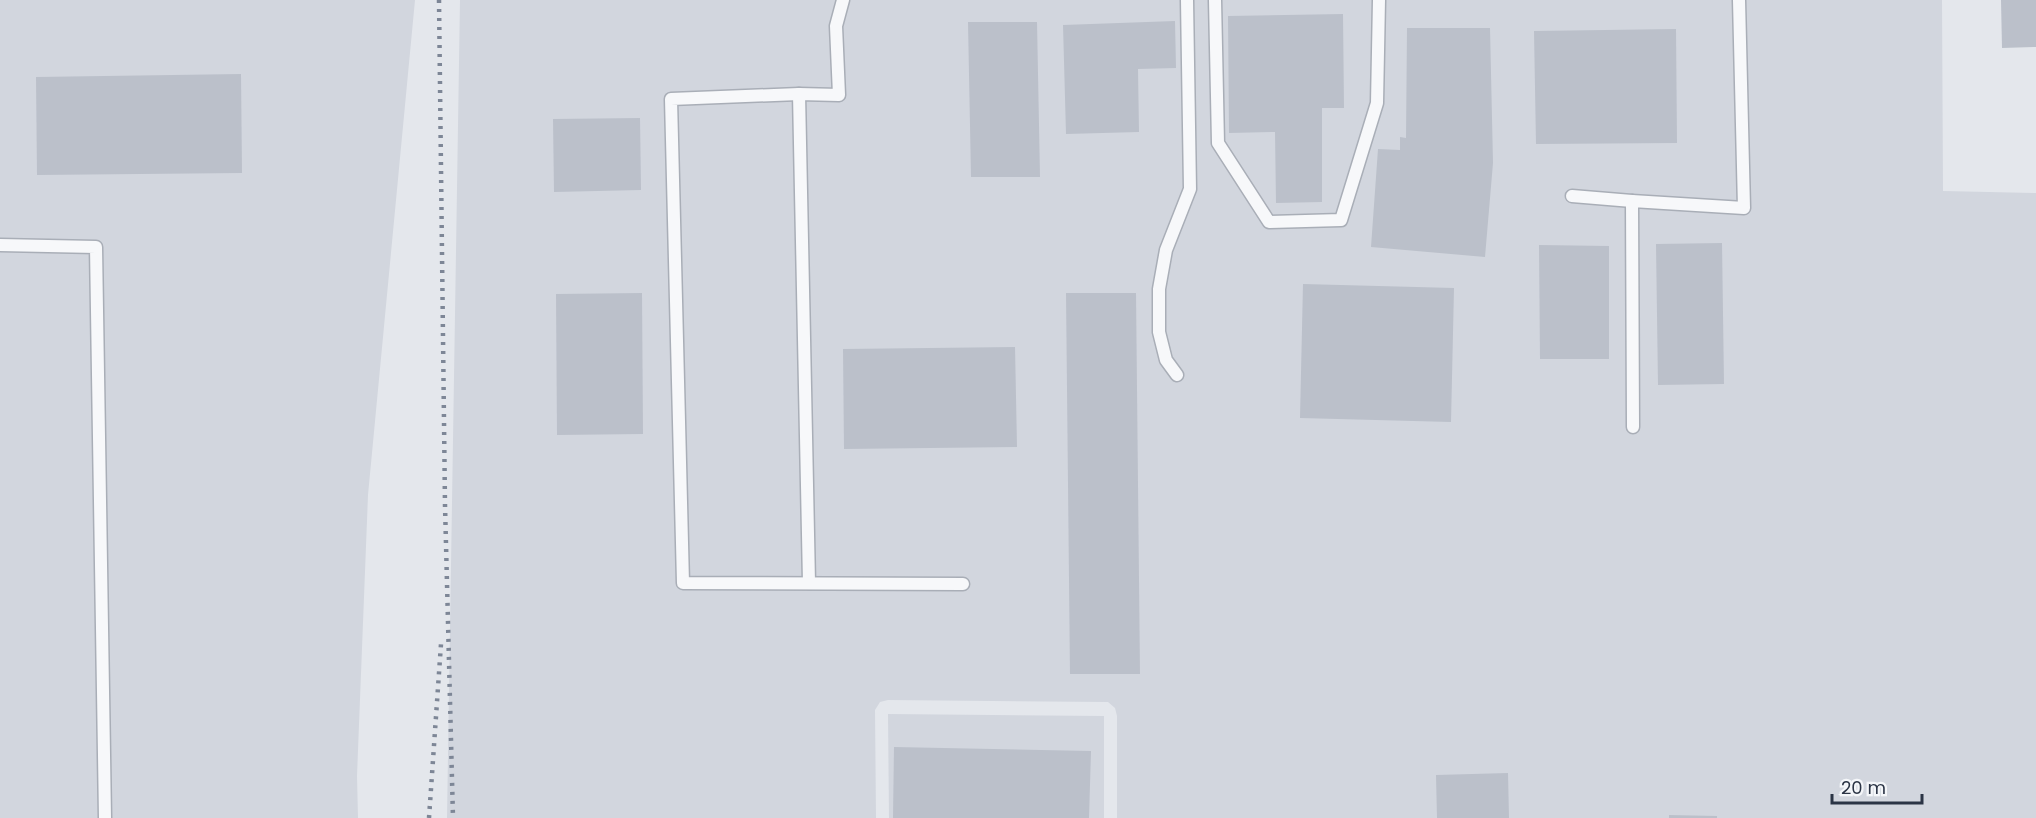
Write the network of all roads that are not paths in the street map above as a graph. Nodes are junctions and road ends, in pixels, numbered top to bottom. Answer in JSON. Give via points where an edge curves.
{"nodes":[{"id":1,"x":843,"y":0,"type":"edge"},
{"id":2,"x":1187,"y":0,"type":"edge"},
{"id":3,"x":1215,"y":0,"type":"edge"},
{"id":4,"x":1379,"y":0,"type":"edge"},
{"id":5,"x":1740,"y":0,"type":"edge"},
{"id":6,"x":799,"y":94,"type":"junction"},
{"id":7,"x":1572,"y":196,"type":"dead end"},
{"id":8,"x":1632,"y":201,"type":"junction"},
{"id":9,"x":0,"y":245,"type":"edge"},
{"id":10,"x":1177,"y":375,"type":"dead end"},
{"id":11,"x":1633,"y":427,"type":"dead end"},
{"id":12,"x":809,"y":583,"type":"junction"},
{"id":13,"x":963,"y":584,"type":"dead end"},
{"id":14,"x":105,"y":818,"type":"edge"}],
"edges":[{"from":1,"to":6,"type":"lane","via":[[836,26],[839,95]]},
{"from":2,"to":10,"type":"lane","via":[[1190,189],[1166,250],[1159,289],[1159,332],[1166,360]]},
{"from":3,"to":4,"type":"lane","via":[[1218,143],[1269,222],[1341,219],[1377,103]]},
{"from":5,"to":8,"type":"lane","via":[[1744,208]]},
{"from":6,"to":12,"type":"lane"},
{"from":6,"to":12,"type":"lane","via":[[671,99],[683,583]]},
{"from":7,"to":8,"type":"lane"},
{"from":8,"to":11,"type":"lane"},
{"from":9,"to":14,"type":"lane","via":[[96,247]]},
{"from":12,"to":13,"type":"lane"}]}
